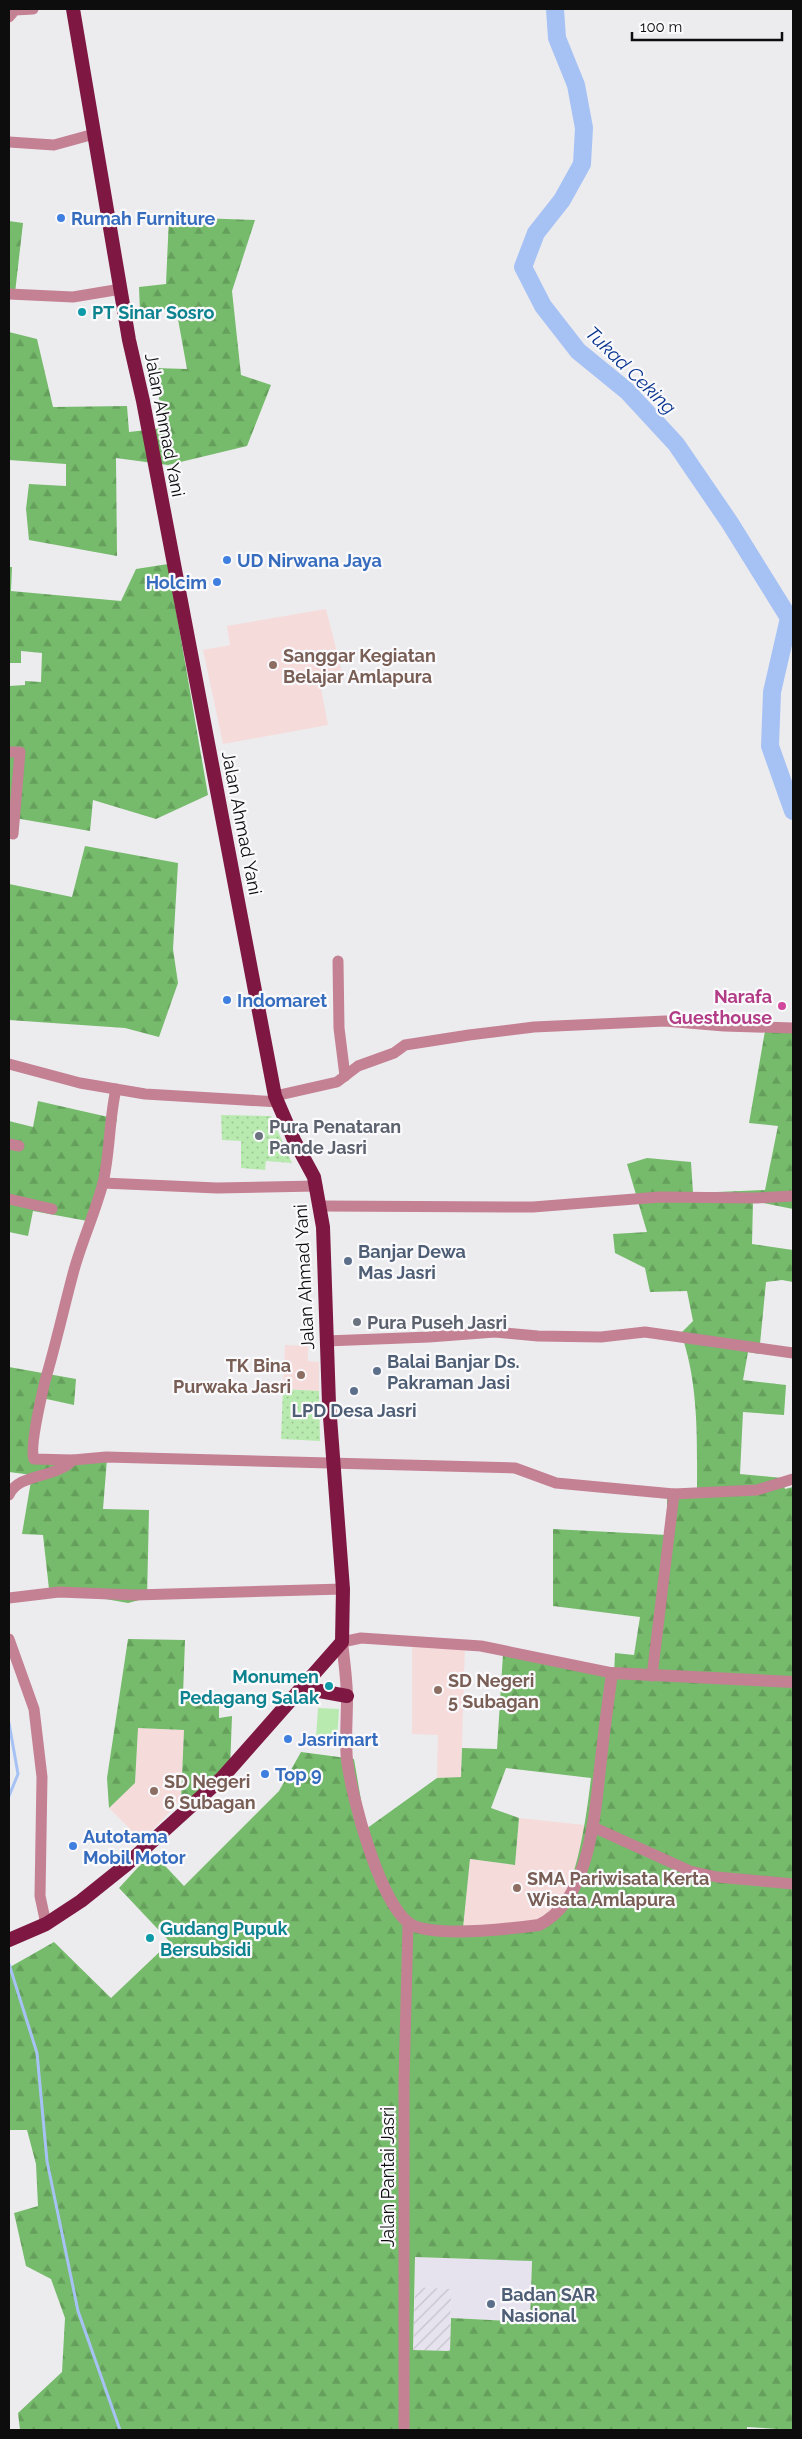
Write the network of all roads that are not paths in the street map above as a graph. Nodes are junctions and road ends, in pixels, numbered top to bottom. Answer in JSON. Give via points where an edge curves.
{"nodes":[{"id":1,"x":33,"y":9,"type":"edge"},
{"id":2,"x":73,"y":9,"type":"edge"},
{"id":3,"x":9,"y":18,"type":"edge"},
{"id":4,"x":94,"y":134,"type":"junction"},
{"id":5,"x":9,"y":142,"type":"edge"},
{"id":6,"x":121,"y":289,"type":"junction"},
{"id":7,"x":9,"y":294,"type":"edge"},
{"id":8,"x":9,"y":752,"type":"edge"},
{"id":9,"x":13,"y":797,"type":"edge"},
{"id":10,"x":9,"y":833,"type":"edge"},
{"id":11,"x":338,"y":961,"type":"dead end"},
{"id":12,"x":793,"y":1028,"type":"edge"},
{"id":13,"x":9,"y":1064,"type":"edge"},
{"id":14,"x":345,"y":1076,"type":"junction"},
{"id":15,"x":116,"y":1090,"type":"junction"},
{"id":16,"x":277,"y":1099,"type":"junction"},
{"id":17,"x":103,"y":1184,"type":"junction"},
{"id":18,"x":317,"y":1186,"type":"junction"},
{"id":19,"x":793,"y":1196,"type":"edge"},
{"id":20,"x":9,"y":1199,"type":"edge"},
{"id":21,"x":321,"y":1206,"type":"junction"},
{"id":22,"x":52,"y":1209,"type":"dead end"},
{"id":23,"x":326,"y":1341,"type":"junction"},
{"id":24,"x":793,"y":1353,"type":"edge"},
{"id":25,"x":73,"y":1460,"type":"junction"},
{"id":26,"x":333,"y":1462,"type":"junction"},
{"id":27,"x":793,"y":1479,"type":"edge"},
{"id":28,"x":674,"y":1494,"type":"junction"},
{"id":29,"x":9,"y":1495,"type":"edge"},
{"id":30,"x":343,"y":1589,"type":"junction"},
{"id":31,"x":9,"y":1598,"type":"edge"},
{"id":32,"x":9,"y":1640,"type":"edge"},
{"id":33,"x":342,"y":1642,"type":"junction"},
{"id":34,"x":612,"y":1673,"type":"junction"},
{"id":35,"x":652,"y":1676,"type":"junction"},
{"id":36,"x":793,"y":1682,"type":"edge"},
{"id":37,"x":304,"y":1688,"type":"junction"},
{"id":38,"x":347,"y":1696,"type":"junction"},
{"id":39,"x":593,"y":1827,"type":"junction"},
{"id":40,"x":793,"y":1884,"type":"edge"},
{"id":41,"x":408,"y":1923,"type":"junction"},
{"id":42,"x":46,"y":1924,"type":"junction"},
{"id":43,"x":9,"y":1940,"type":"edge"},
{"id":44,"x":404,"y":2430,"type":"edge"}],
"edges":[{"from":1,"to":3,"type":"street","via":[[15,10]]},
{"from":2,"to":4,"type":"highway","name":"Jalan Ahmad Yani"},
{"from":4,"to":5,"type":"street","via":[[54,145]]},
{"from":4,"to":6,"type":"highway","name":"Jalan Ahmad Yani"},
{"from":6,"to":7,"type":"street","via":[[73,296]]},
{"from":6,"to":16,"type":"highway","name":"Jalan Ahmad Yani"},
{"from":8,"to":9,"type":"street","via":[[20,752]]},
{"from":9,"to":10,"type":"street","via":[[13,834]]},
{"from":11,"to":14,"type":"street","via":[[339,1028]]},
{"from":12,"to":14,"type":"street","via":[[665,1021],[534,1027],[405,1045],[394,1053],[358,1066]]},
{"from":13,"to":15,"type":"street"},
{"from":14,"to":16,"type":"street","via":[[338,1082]]},
{"from":15,"to":16,"type":"street"},
{"from":15,"to":17,"type":"street"},
{"from":16,"to":18,"type":"highway","name":"Jalan Ahmad Yani"},
{"from":17,"to":18,"type":"street","via":[[217,1188]]},
{"from":17,"to":25,"type":"street","via":[[74,1270],[40,1399],[33,1449],[33,1457],[37,1460]]},
{"from":18,"to":21,"type":"highway","name":"Jalan Ahmad Yani"},
{"from":19,"to":21,"type":"street","via":[[610,1200],[533,1207]]},
{"from":20,"to":22,"type":"street"},
{"from":21,"to":23,"type":"highway","name":"Jalan Ahmad Yani"},
{"from":23,"to":24,"type":"street","via":[[495,1332],[601,1337],[645,1332]]},
{"from":23,"to":26,"type":"highway","name":"Jalan Ahmad Yani"},
{"from":25,"to":26,"type":"street","via":[[106,1457]]},
{"from":25,"to":29,"type":"street","via":[[55,1472],[18,1483]]},
{"from":26,"to":28,"type":"street","via":[[515,1468],[556,1483]]},
{"from":26,"to":30,"type":"highway","name":"Jalan Ahmad Yani"},
{"from":27,"to":28,"type":"street","via":[[756,1490]]},
{"from":28,"to":35,"type":"street"},
{"from":30,"to":31,"type":"street","via":[[135,1595],[59,1592]]},
{"from":30,"to":33,"type":"highway","name":"Jalan Ahmad Yani"},
{"from":32,"to":42,"type":"street","via":[[34,1709],[42,1777],[40,1896]]},
{"from":33,"to":34,"type":"street","via":[[361,1638],[481,1646]]},
{"from":33,"to":37,"type":"highway"},
{"from":33,"to":38,"type":"street"},
{"from":34,"to":35,"type":"street"},
{"from":34,"to":39,"type":"street"},
{"from":35,"to":36,"type":"street"},
{"from":37,"to":38,"type":"highway"},
{"from":37,"to":42,"type":"highway","via":[[222,1778],[126,1865]]},
{"from":38,"to":41,"type":"street","via":[[347,1760],[360,1822],[382,1881]]},
{"from":39,"to":40,"type":"street","via":[[690,1871],[717,1877]]},
{"from":39,"to":41,"type":"street","via":[[578,1877],[561,1907],[549,1920],[539,1925],[466,1931]]},
{"from":41,"to":44,"type":"street","name":"Jalan Pantai Jasri","via":[[404,2082]]},
{"from":42,"to":43,"type":"highway"}]}
